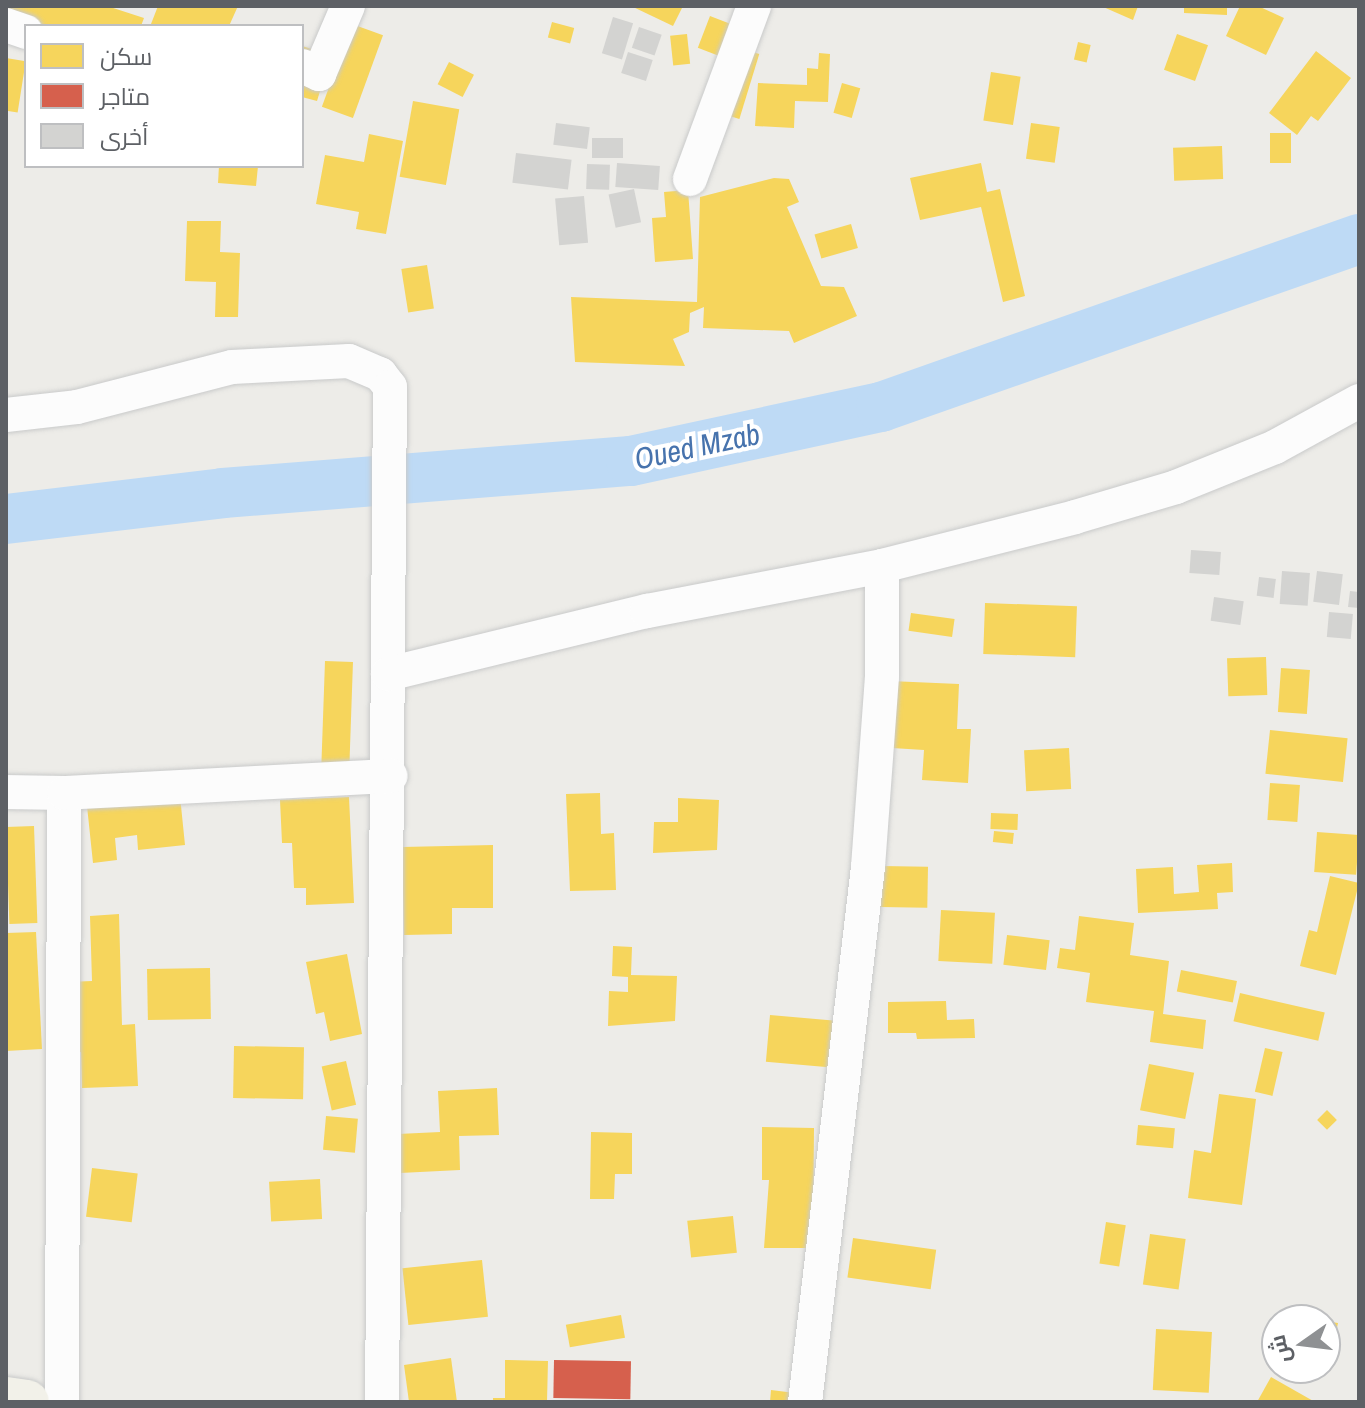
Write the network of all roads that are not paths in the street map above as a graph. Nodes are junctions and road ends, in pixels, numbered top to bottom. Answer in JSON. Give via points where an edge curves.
{"nodes":[{"id":1,"x":348,"y":6,"type":"edge"},
{"id":2,"x":754,"y":6,"type":"edge"},
{"id":3,"x":304,"y":67,"type":"edge"},
{"id":4,"x":690,"y":179,"type":"dead end"},
{"id":5,"x":1359,"y":401,"type":"edge"},
{"id":6,"x":6,"y":415,"type":"edge"},
{"id":7,"x":882,"y":566,"type":"junction"},
{"id":8,"x":388,"y":674,"type":"junction"},
{"id":9,"x":391,"y":776,"type":"junction"},
{"id":10,"x":6,"y":792,"type":"edge"},
{"id":11,"x":64,"y":793,"type":"junction"},
{"id":12,"x":6,"y":1399,"type":"edge"},
{"id":13,"x":27,"y":1402,"type":"edge"},
{"id":14,"x":62,"y":1402,"type":"edge"},
{"id":15,"x":382,"y":1402,"type":"edge"},
{"id":16,"x":805,"y":1402,"type":"edge"}],
"edges":[{"from":1,"to":3,"type":"street","via":[[319,74]]},
{"from":2,"to":4,"type":"street"},
{"from":5,"to":7,"type":"street","via":[[1275,447],[1176,487]]},
{"from":6,"to":8,"type":"street","via":[[77,407],[232,367],[349,361],[380,374],[393,403]]},
{"from":7,"to":8,"type":"street","via":[[647,611]]},
{"from":7,"to":16,"type":"street","via":[[882,677],[868,867]]},
{"from":8,"to":9,"type":"street"},
{"from":9,"to":11,"type":"street"},
{"from":9,"to":15,"type":"street"},
{"from":10,"to":11,"type":"street"},
{"from":11,"to":14,"type":"street"},
{"from":12,"to":13,"type":"main road"}]}
